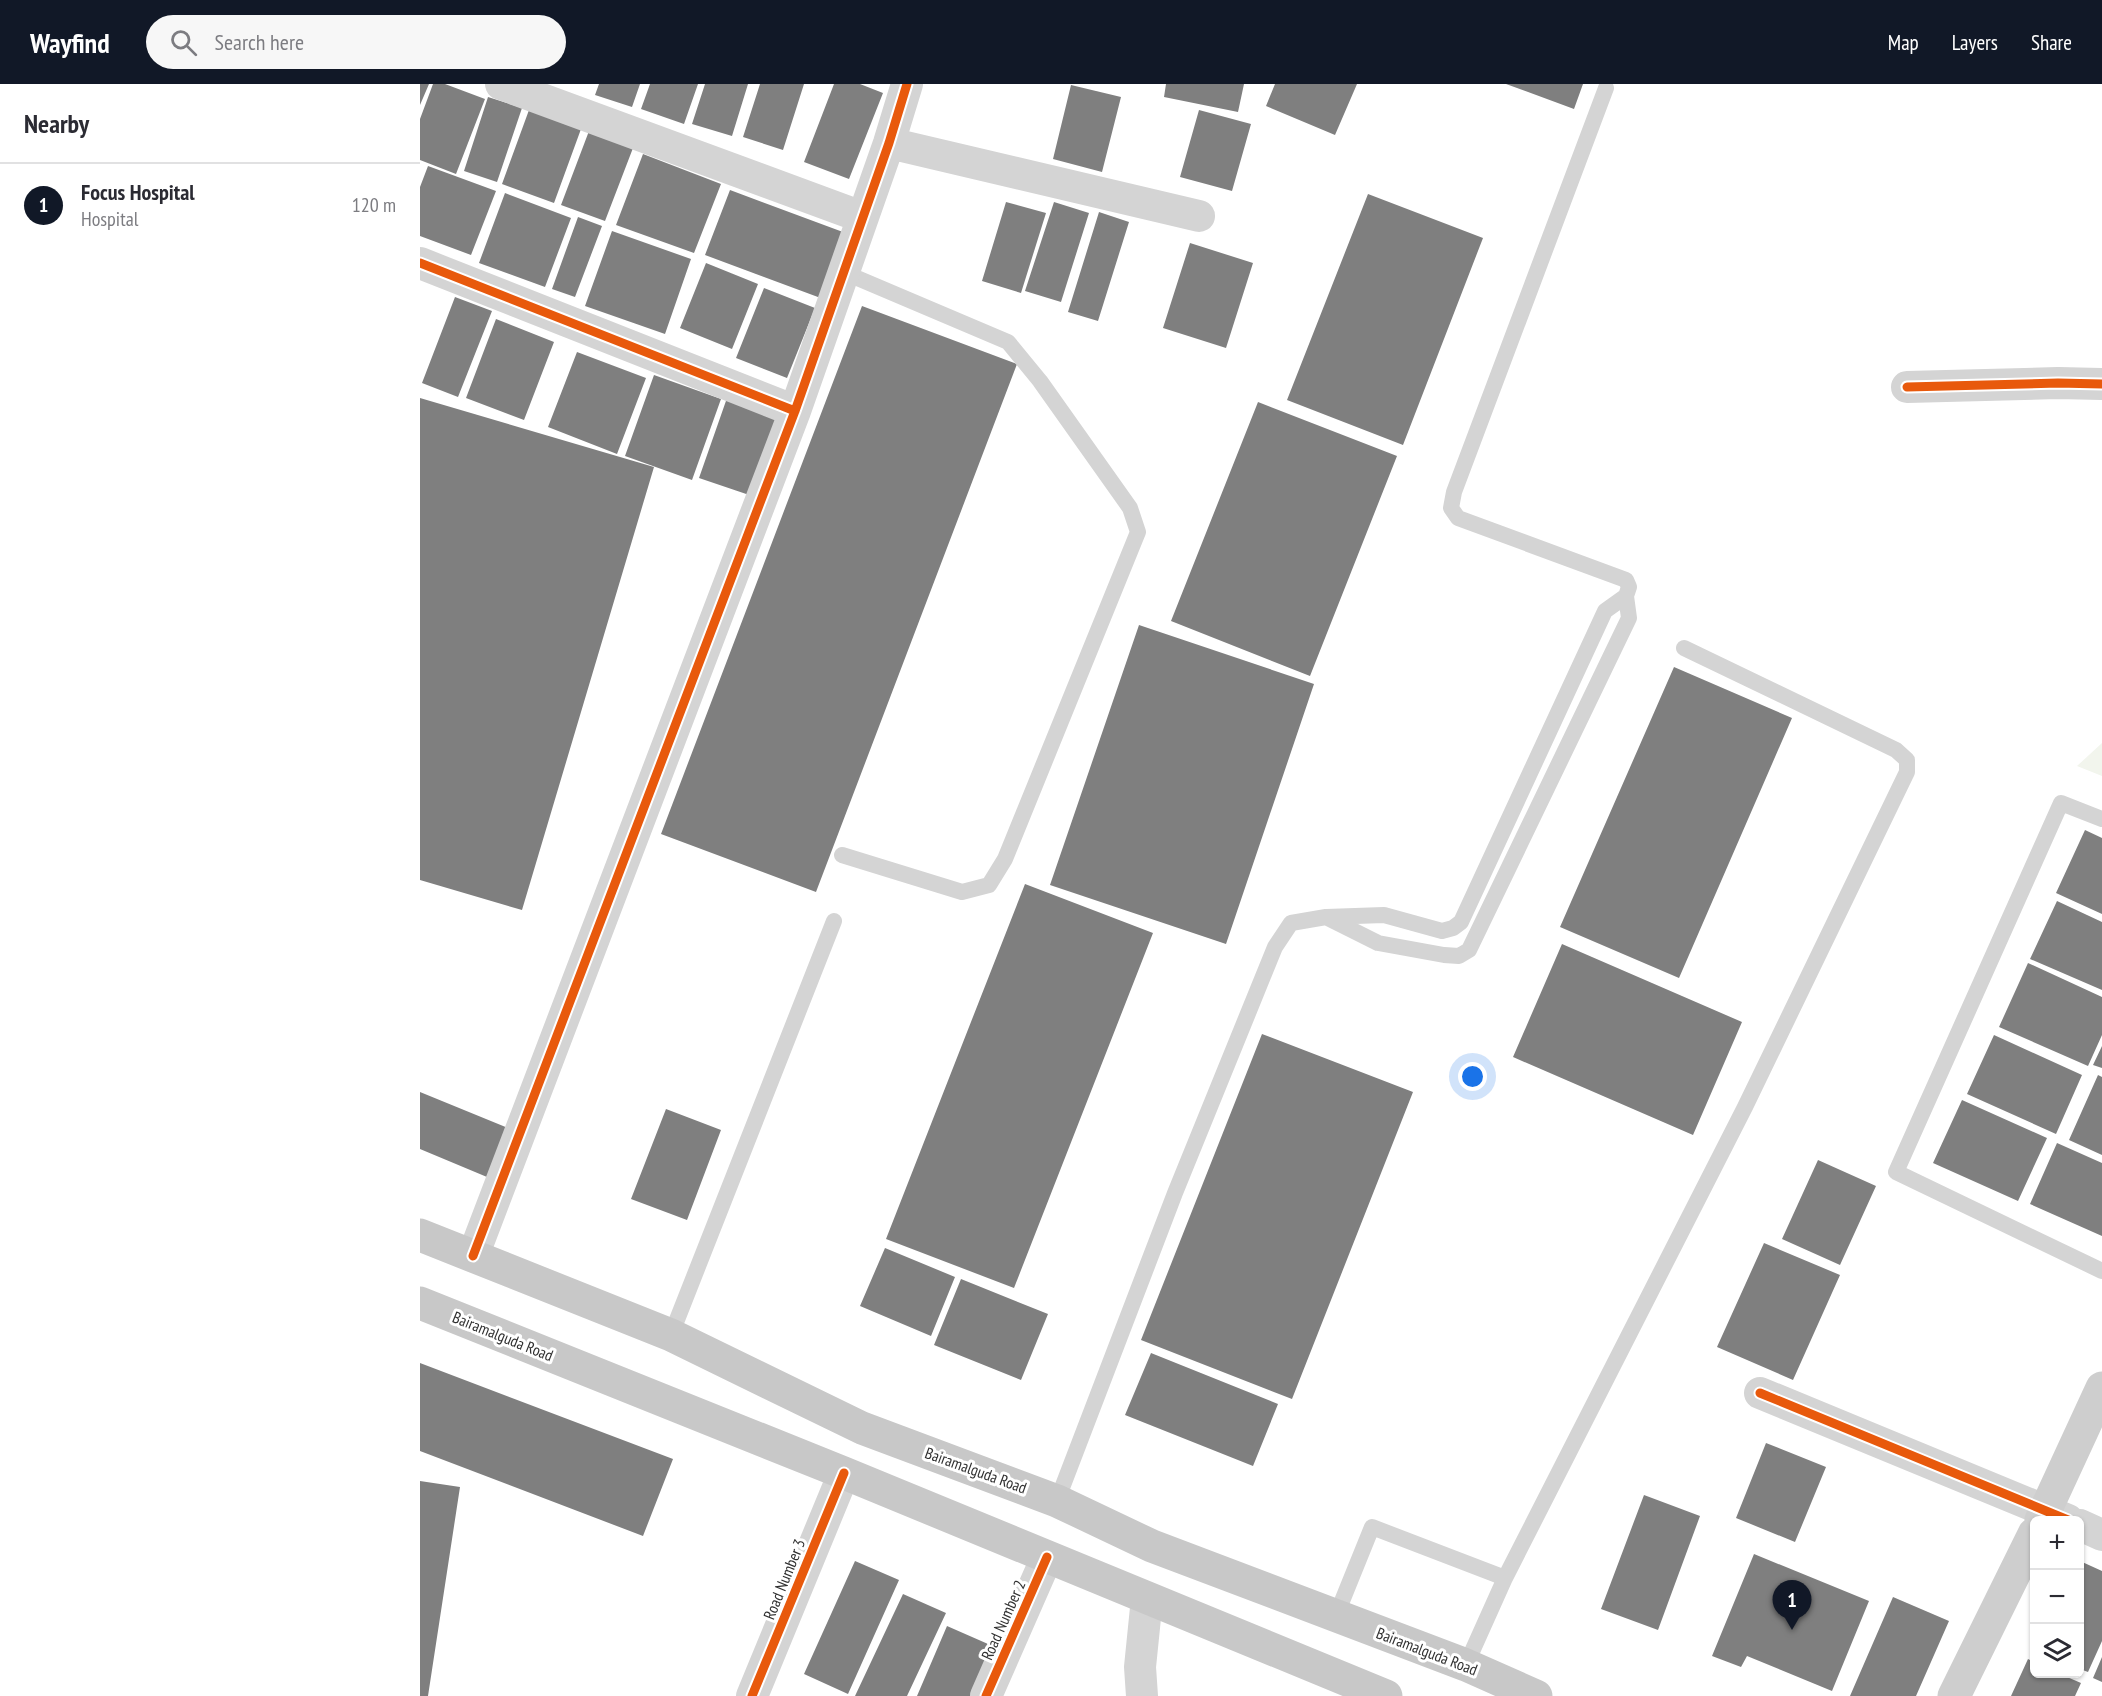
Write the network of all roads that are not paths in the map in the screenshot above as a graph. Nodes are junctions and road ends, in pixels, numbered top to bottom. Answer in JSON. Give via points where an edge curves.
{"nodes":[{"id":1,"x":501,"y":84,"type":"edge"},
{"id":2,"x":907,"y":84,"type":"edge"},
{"id":3,"x":1606,"y":88,"type":"dead end"},
{"id":4,"x":889,"y":143,"type":"junction"},
{"id":5,"x":1199,"y":216,"type":"dead end"},
{"id":6,"x":862,"y":217,"type":"junction"},
{"id":7,"x":420,"y":262,"type":"edge"},
{"id":8,"x":843,"y":272,"type":"junction"},
{"id":9,"x":2102,"y":384,"type":"edge"},
{"id":10,"x":1907,"y":387,"type":"dead end"},
{"id":11,"x":795,"y":411,"type":"junction"},
{"id":12,"x":1626,"y":596,"type":"junction"},
{"id":13,"x":1684,"y":648,"type":"dead end"},
{"id":14,"x":2102,"y":819,"type":"edge"},
{"id":15,"x":842,"y":855,"type":"dead end"},
{"id":16,"x":1326,"y":917,"type":"junction"},
{"id":17,"x":834,"y":921,"type":"dead end"},
{"id":18,"x":420,"y":1235,"type":"edge"},
{"id":19,"x":473,"y":1256,"type":"junction"},
{"id":20,"x":2102,"y":1272,"type":"edge"},
{"id":21,"x":420,"y":1303,"type":"edge"},
{"id":22,"x":671,"y":1335,"type":"junction"},
{"id":23,"x":2102,"y":1388,"type":"edge"},
{"id":24,"x":1760,"y":1393,"type":"dead end"},
{"id":25,"x":844,"y":1473,"type":"junction"},
{"id":26,"x":1057,"y":1501,"type":"junction"},
{"id":27,"x":2035,"y":1516,"type":"edge"},
{"id":28,"x":2050,"y":1516,"type":"edge"},
{"id":29,"x":2084,"y":1527,"type":"edge"},
{"id":30,"x":2102,"y":1535,"type":"edge"},
{"id":31,"x":2030,"y":1555,"type":"edge"},
{"id":32,"x":1047,"y":1557,"type":"junction"},
{"id":33,"x":1505,"y":1578,"type":"junction"},
{"id":34,"x":1147,"y":1598,"type":"junction"},
{"id":35,"x":1336,"y":1616,"type":"junction"},
{"id":36,"x":1466,"y":1665,"type":"junction"},
{"id":37,"x":752,"y":1696,"type":"edge"},
{"id":38,"x":986,"y":1696,"type":"edge"},
{"id":39,"x":1142,"y":1696,"type":"edge"},
{"id":40,"x":1386,"y":1696,"type":"edge"},
{"id":41,"x":1536,"y":1696,"type":"edge"},
{"id":42,"x":1954,"y":1696,"type":"edge"}],
"edges":[{"from":1,"to":6,"type":"street"},
{"from":2,"to":4,"type":"street"},
{"from":3,"to":12,"type":"lane","via":[[1451,508],[1458,518],[1626,580]]},
{"from":4,"to":5,"type":"street"},
{"from":4,"to":6,"type":"street"},
{"from":6,"to":8,"type":"street"},
{"from":7,"to":11,"type":"street"},
{"from":8,"to":11,"type":"street"},
{"from":8,"to":15,"type":"lane","via":[[1008,342],[1130,508],[1138,532],[1005,859],[989,885],[962,892]]},
{"from":9,"to":10,"type":"street"},
{"from":11,"to":19,"type":"street"},
{"from":12,"to":16,"type":"lane","via":[[1605,611],[1461,922],[1442,931],[1384,915]]},
{"from":12,"to":16,"type":"lane","via":[[1629,618],[1469,950],[1460,956],[1444,955],[1378,942]]},
{"from":13,"to":33,"type":"lane","via":[[1896,750],[1907,760],[1907,772],[1745,1107]]},
{"from":14,"to":20,"type":"lane","via":[[2061,802],[1896,1172]]},
{"from":16,"to":26,"type":"lane","via":[[1291,923],[1275,947]]},
{"from":17,"to":22,"type":"lane"},
{"from":18,"to":19,"type":"main road","name":"Bairamalguda Road"},
{"from":19,"to":22,"type":"main road","name":"Bairamalguda Road"},
{"from":21,"to":25,"type":"main road","name":"Bairamalguda Road"},
{"from":22,"to":26,"type":"main road","name":"Bairamalguda Road","via":[[862,1428]]},
{"from":23,"to":28,"type":"street"},
{"from":24,"to":27,"type":"street"},
{"from":25,"to":32,"type":"main road","name":"Bairamalguda Road"},
{"from":25,"to":37,"type":"street","name":"Road Number 3"},
{"from":26,"to":35,"type":"main road","name":"Bairamalguda Road","via":[[1152,1546]]},
{"from":29,"to":30,"type":"street"},
{"from":31,"to":42,"type":"street"},
{"from":32,"to":34,"type":"main road","name":"Bairamalguda Road"},
{"from":32,"to":38,"type":"street","name":"Road Number 2"},
{"from":33,"to":35,"type":"lane","via":[[1372,1527]]},
{"from":33,"to":36,"type":"lane"},
{"from":34,"to":39,"type":"street","via":[[1140,1667]]},
{"from":34,"to":40,"type":"main road","name":"Bairamalguda Road"},
{"from":35,"to":36,"type":"main road","name":"Bairamalguda Road"},
{"from":36,"to":41,"type":"main road","name":"Bairamalguda Road"}]}
